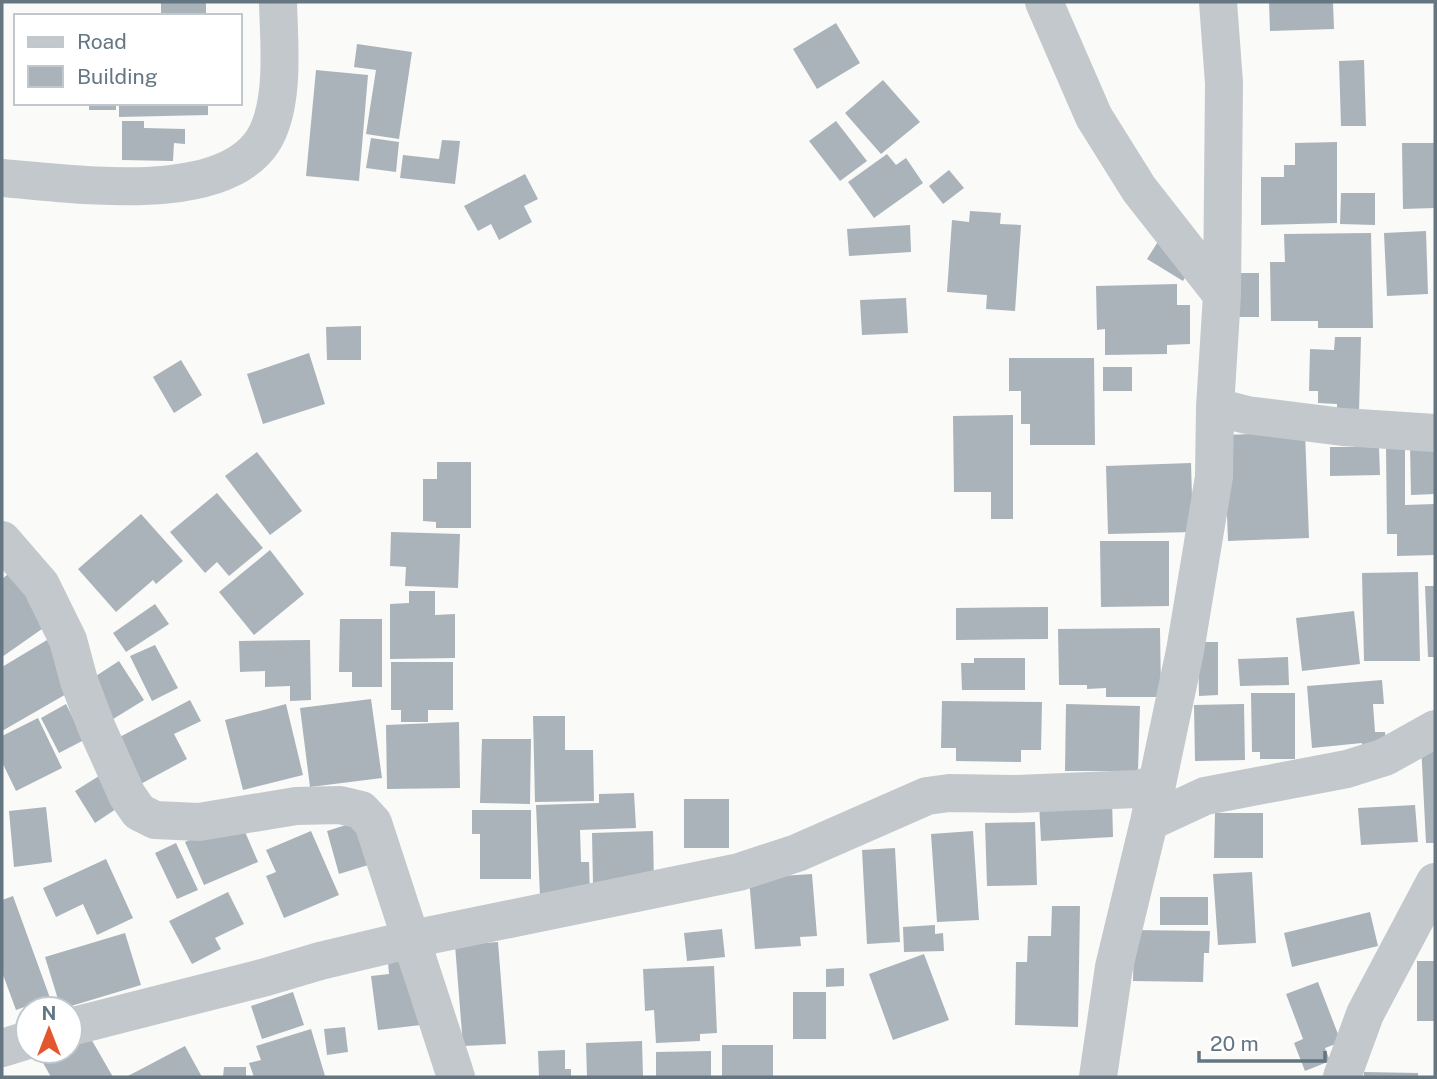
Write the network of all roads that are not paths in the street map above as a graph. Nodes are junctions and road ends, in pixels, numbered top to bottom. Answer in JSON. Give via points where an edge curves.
{"nodes":[{"id":1,"x":278,"y":2,"type":"edge"},
{"id":2,"x":1044,"y":2,"type":"edge"},
{"id":3,"x":1218,"y":2,"type":"edge"},
{"id":4,"x":2,"y":178,"type":"edge"},
{"id":5,"x":1222,"y":295,"type":"junction"},
{"id":6,"x":1215,"y":407,"type":"junction"},
{"id":7,"x":1435,"y":433,"type":"edge"},
{"id":8,"x":2,"y":540,"type":"edge"},
{"id":9,"x":1435,"y":729,"type":"edge"},
{"id":10,"x":1156,"y":785,"type":"junction"},
{"id":11,"x":1149,"y":822,"type":"junction"},
{"id":12,"x":1435,"y":882,"type":"edge"},
{"id":13,"x":412,"y":939,"type":"junction"},
{"id":14,"x":84,"y":1023,"type":"edge"},
{"id":15,"x":456,"y":1077,"type":"edge"},
{"id":16,"x":1098,"y":1077,"type":"edge"},
{"id":17,"x":1342,"y":1077,"type":"edge"}],
"edges":[{"from":1,"to":4,"type":"street","via":[[275,109],[269,131],[243,164],[214,177],[153,186]]},
{"from":2,"to":5,"type":"street","via":[[1094,117],[1139,189]]},
{"from":3,"to":5,"type":"street","via":[[1224,83]]},
{"from":5,"to":6,"type":"street"},
{"from":6,"to":7,"type":"street","via":[[1247,415]]},
{"from":6,"to":10,"type":"street","via":[[1214,477],[1185,651]]},
{"from":8,"to":13,"type":"street","via":[[41,585],[68,640],[96,726],[139,812],[155,820],[199,822],[296,806],[340,805],[362,810],[373,823]]},
{"from":9,"to":11,"type":"street","via":[[1385,757],[1347,769],[1205,796]]},
{"from":10,"to":11,"type":"street"},
{"from":10,"to":13,"type":"street","via":[[927,796],[797,853],[739,872]]},
{"from":11,"to":16,"type":"street","via":[[1114,967]]},
{"from":12,"to":17,"type":"street","via":[[1365,1014]]},
{"from":13,"to":14,"type":"street"},
{"from":13,"to":15,"type":"street"}]}
